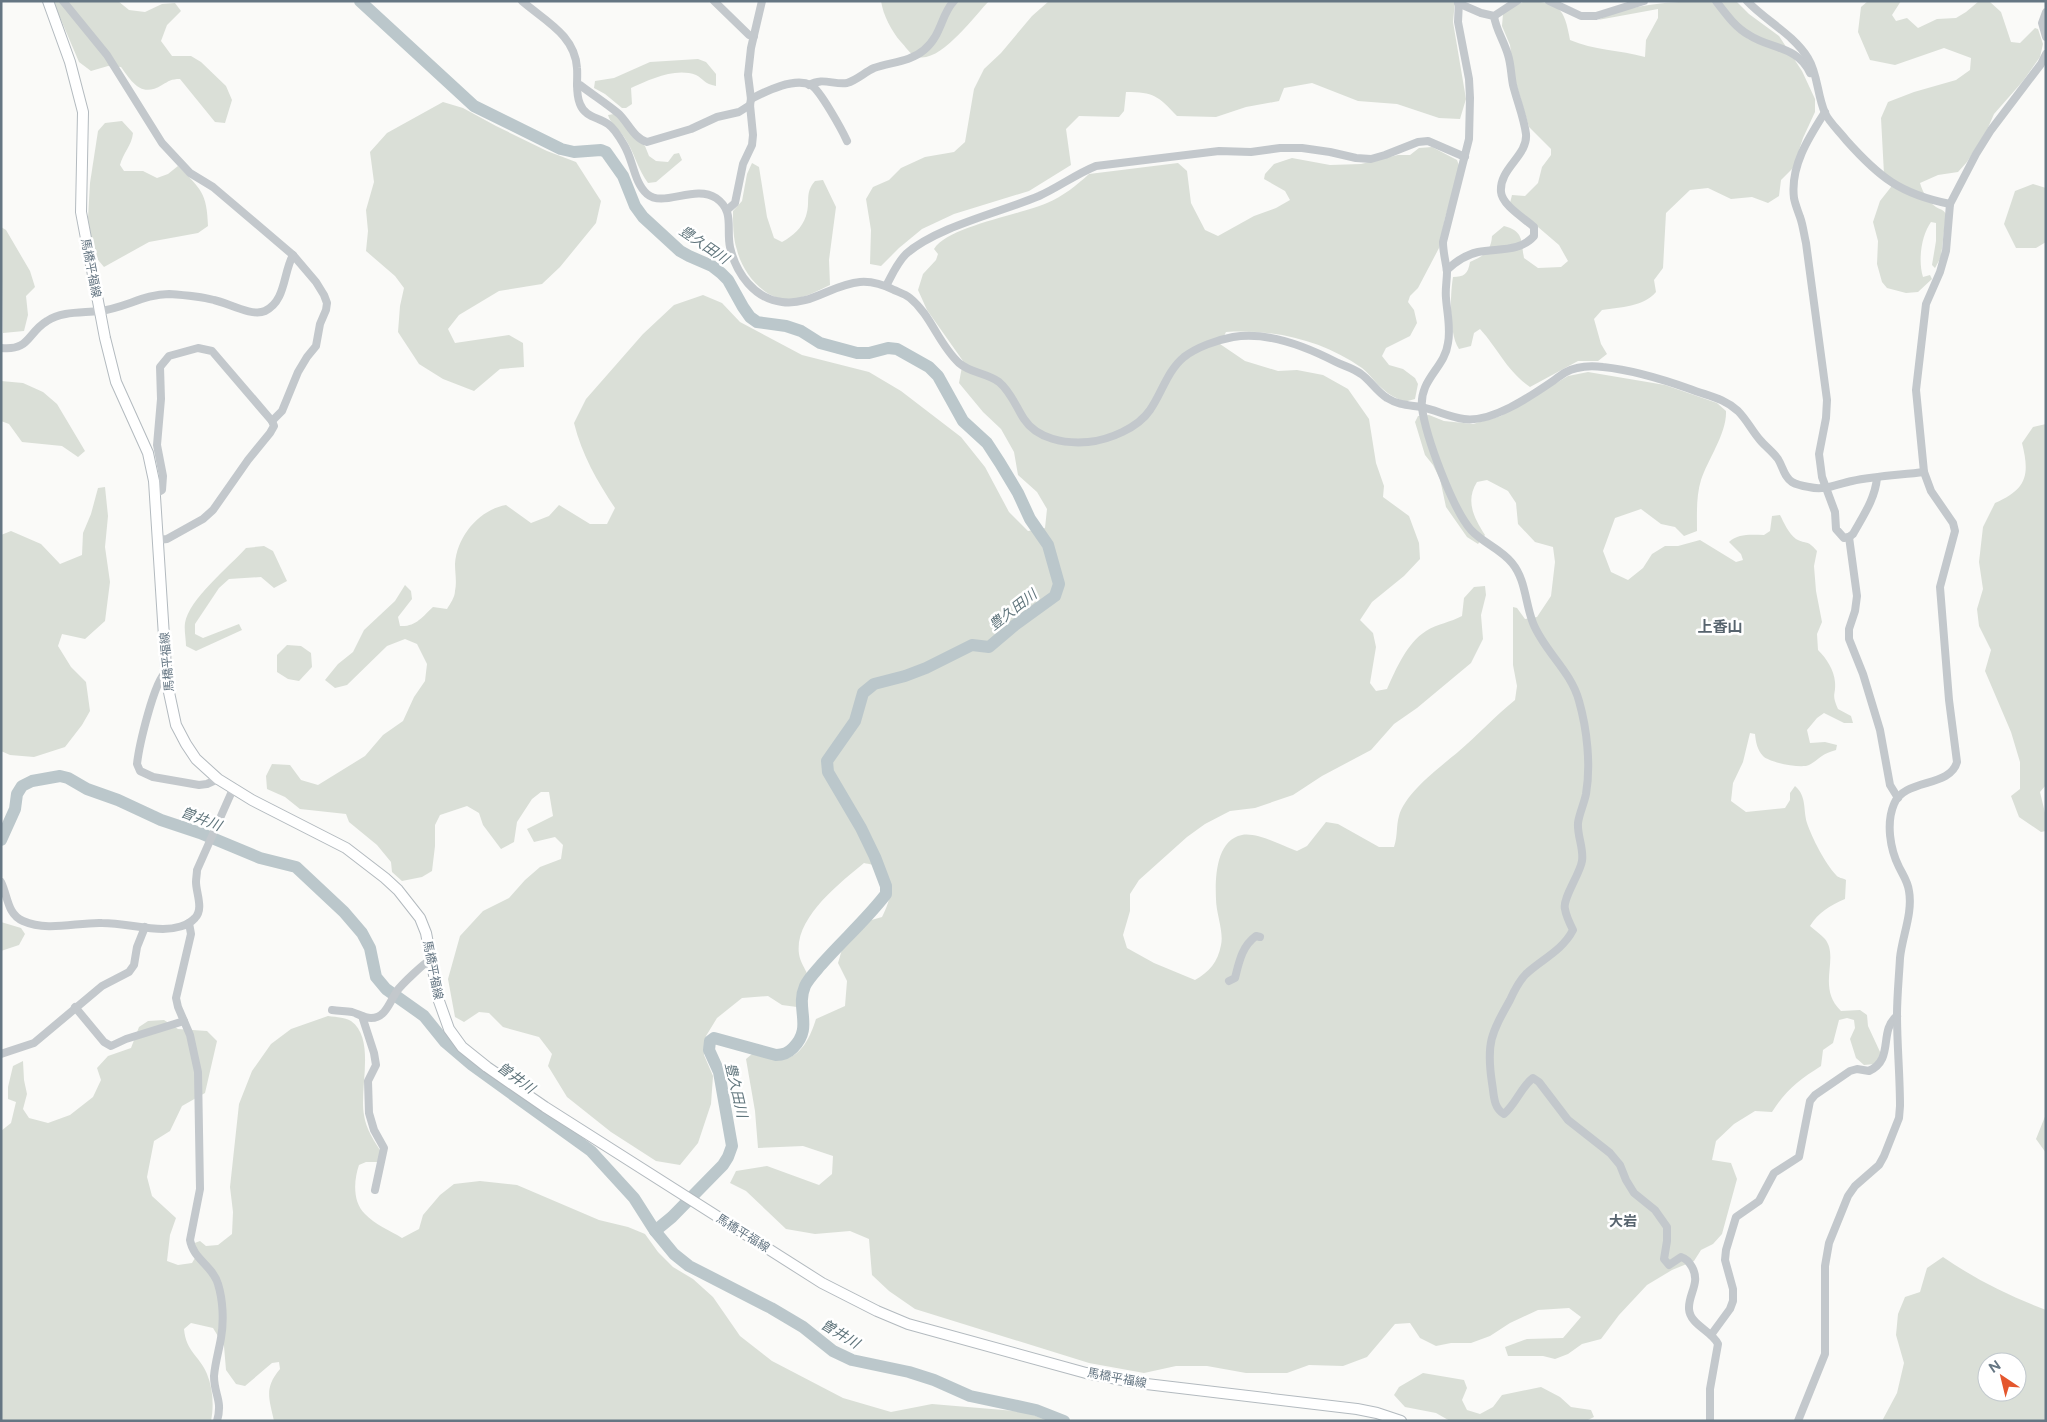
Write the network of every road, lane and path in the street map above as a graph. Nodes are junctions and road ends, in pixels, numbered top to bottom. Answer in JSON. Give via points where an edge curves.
{"nodes":[{"id":1,"x":48,"y":1,"type":"edge"},
{"id":2,"x":63,"y":1,"type":"edge"},
{"id":3,"x":522,"y":1,"type":"edge"},
{"id":4,"x":714,"y":1,"type":"edge"},
{"id":5,"x":762,"y":1,"type":"edge"},
{"id":6,"x":954,"y":1,"type":"edge"},
{"id":7,"x":1517,"y":1,"type":"edge"},
{"id":8,"x":1549,"y":1,"type":"edge"},
{"id":9,"x":1644,"y":1,"type":"edge"},
{"id":10,"x":1716,"y":1,"type":"edge"},
{"id":11,"x":1747,"y":1,"type":"edge"},
{"id":12,"x":1458,"y":2,"type":"edge"},
{"id":13,"x":2046,"y":12,"type":"edge"},
{"id":14,"x":1494,"y":16,"type":"junction"},
{"id":15,"x":754,"y":36,"type":"junction"},
{"id":16,"x":2046,"y":37,"type":"edge"},
{"id":17,"x":2046,"y":54,"type":"edge"},
{"id":18,"x":577,"y":85,"type":"junction"},
{"id":19,"x":809,"y":85,"type":"junction"},
{"id":20,"x":1819,"y":90,"type":"junction"},
{"id":21,"x":750,"y":102,"type":"junction"},
{"id":22,"x":1825,"y":112,"type":"junction"},
{"id":23,"x":847,"y":141,"type":"dead end"},
{"id":24,"x":1465,"y":157,"type":"junction"},
{"id":25,"x":1950,"y":204,"type":"junction"},
{"id":26,"x":727,"y":210,"type":"junction"},
{"id":27,"x":293,"y":255,"type":"junction"},
{"id":28,"x":1447,"y":270,"type":"junction"},
{"id":29,"x":886,"y":286,"type":"junction"},
{"id":30,"x":100,"y":311,"type":"junction"},
{"id":31,"x":1,"y":348,"type":"edge"},
{"id":32,"x":1422,"y":408,"type":"junction"},
{"id":33,"x":272,"y":421,"type":"junction"},
{"id":34,"x":1924,"y":472,"type":"junction"},
{"id":35,"x":1877,"y":478,"type":"junction"},
{"id":36,"x":1825,"y":489,"type":"junction"},
{"id":37,"x":155,"y":494,"type":"junction"},
{"id":38,"x":1849,"y":537,"type":"junction"},
{"id":39,"x":158,"y":540,"type":"junction"},
{"id":40,"x":166,"y":672,"type":"junction"},
{"id":41,"x":218,"y":779,"type":"junction"},
{"id":42,"x":234,"y":789,"type":"junction"},
{"id":43,"x":1898,"y":798,"type":"junction"},
{"id":44,"x":1,"y":882,"type":"edge"},
{"id":45,"x":189,"y":923,"type":"junction"},
{"id":46,"x":145,"y":927,"type":"junction"},
{"id":47,"x":1260,"y":937,"type":"dead end"},
{"id":48,"x":432,"y":959,"type":"junction"},
{"id":49,"x":1229,"y":981,"type":"dead end"},
{"id":50,"x":75,"y":1007,"type":"junction"},
{"id":51,"x":332,"y":1010,"type":"dead end"},
{"id":52,"x":362,"y":1016,"type":"junction"},
{"id":53,"x":1897,"y":1016,"type":"junction"},
{"id":54,"x":184,"y":1021,"type":"junction"},
{"id":55,"x":1,"y":1054,"type":"edge"},
{"id":56,"x":376,"y":1190,"type":"dead end"},
{"id":57,"x":1711,"y":1335,"type":"junction"},
{"id":58,"x":216,"y":1421,"type":"edge"},
{"id":59,"x":1401,"y":1421,"type":"edge"},
{"id":60,"x":1710,"y":1421,"type":"edge"},
{"id":61,"x":1798,"y":1421,"type":"edge"}],
"edges":[{"from":1,"to":30,"type":"main road","name":"馬橋平福線","via":[[70,62],[83,112],[81,212]]},
{"from":2,"to":27,"type":"street","via":[[107,55],[162,143],[177,161]]},
{"from":3,"to":18,"type":"street","via":[[570,42],[577,65]]},
{"from":4,"to":15,"type":"street","via":[[749,35]]},
{"from":5,"to":15,"type":"street"},
{"from":6,"to":19,"type":"street","via":[[931,43],[915,57],[874,68],[846,83],[824,80]]},
{"from":7,"to":14,"type":"street"},
{"from":8,"to":9,"type":"street","via":[[1581,16],[1596,16]]},
{"from":10,"to":20,"type":"street","via":[[1749,36],[1796,55],[1806,64]]},
{"from":11,"to":20,"type":"street","via":[[1799,46],[1809,59]]},
{"from":12,"to":14,"type":"street"},
{"from":12,"to":24,"type":"street","via":[[1470,98]]},
{"from":13,"to":16,"type":"street","via":[[2042,22]]},
{"from":14,"to":28,"type":"street","via":[[1509,57],[1526,133],[1526,143],[1502,180],[1501,193],[1506,204],[1534,228],[1534,236],[1529,242],[1514,248],[1467,256]]},
{"from":15,"to":21,"type":"street","via":[[748,75]]},
{"from":17,"to":25,"type":"street","via":[[1991,130]]},
{"from":18,"to":21,"type":"street","via":[[618,113],[636,136],[647,142],[739,112]]},
{"from":18,"to":26,"type":"street","via":[[580,104],[615,131],[629,155],[640,186],[648,196],[664,198],[707,194]]},
{"from":19,"to":21,"type":"street","via":[[777,87]]},
{"from":19,"to":23,"type":"street","via":[[817,92]]},
{"from":20,"to":22,"type":"street"},
{"from":21,"to":26,"type":"street","via":[[752,145],[743,164],[736,203]]},
{"from":22,"to":25,"type":"street","via":[[1877,173],[1918,196]]},
{"from":22,"to":36,"type":"street","via":[[1808,137],[1793,183],[1794,200],[1806,244],[1827,400],[1819,454]]},
{"from":24,"to":28,"type":"street","via":[[1443,242]]},
{"from":24,"to":29,"type":"street","via":[[1428,141],[1370,158],[1280,148],[1251,152],[1219,151],[1096,166],[1050,191],[922,242],[906,254]]},
{"from":25,"to":34,"type":"street","via":[[1946,251],[1926,304],[1918,364],[1916,390]]},
{"from":26,"to":29,"type":"street","via":[[730,247],[736,262],[750,287],[766,298],[800,302],[852,283]]},
{"from":27,"to":30,"type":"street","via":[[283,290],[275,303],[256,314],[216,300],[165,294]]},
{"from":27,"to":33,"type":"street","via":[[316,282],[327,303],[316,346],[298,372],[282,411]]},
{"from":28,"to":32,"type":"street","via":[[1449,342],[1444,358],[1422,394]]},
{"from":29,"to":32,"type":"street","via":[[913,300],[960,364],[1002,384],[1036,434],[1053,439],[1085,442],[1110,438],[1127,429],[1143,420],[1171,371],[1184,357],[1201,347],[1237,336],[1289,342],[1320,354],[1355,370],[1390,400]]},
{"from":30,"to":31,"type":"street","via":[[58,316],[43,323],[19,347]]},
{"from":30,"to":37,"type":"main road","name":"馬橋平福線","via":[[116,382],[148,453]]},
{"from":32,"to":36,"type":"street","via":[[1461,419],[1493,415],[1564,372],[1580,367],[1604,367],[1668,379],[1724,400],[1737,409],[1761,442],[1775,454],[1786,478],[1810,488]]},
{"from":32,"to":57,"type":"street","via":[[1440,468],[1460,512],[1479,538],[1512,562],[1533,624],[1579,699],[1587,759],[1586,794],[1578,827],[1582,859],[1578,876],[1564,902],[1573,930],[1558,950],[1526,974],[1492,1032],[1490,1071],[1495,1104],[1504,1114],[1533,1078],[1568,1120],[1610,1154],[1620,1165],[1634,1193],[1655,1210],[1667,1227],[1666,1263],[1669,1265],[1681,1257],[1691,1266],[1696,1279],[1688,1307],[1690,1314]]},
{"from":33,"to":37,"type":"street","via":[[212,351],[198,348],[168,356],[160,367],[162,399],[157,445],[163,476],[162,490]]},
{"from":33,"to":39,"type":"street","via":[[274,426],[270,433],[213,510],[167,539]]},
{"from":34,"to":35,"type":"street"},
{"from":34,"to":43,"type":"street","via":[[1931,491],[1955,531],[1940,586],[1957,762],[1949,774],[1907,791]]},
{"from":35,"to":36,"type":"street"},
{"from":35,"to":38,"type":"street","via":[[1871,502]]},
{"from":36,"to":38,"type":"street","via":[[1835,512],[1836,529],[1844,538]]},
{"from":37,"to":39,"type":"main road","name":"馬橋平福線"},
{"from":38,"to":43,"type":"street","via":[[1857,596],[1849,628],[1850,639],[1880,730],[1890,785]]},
{"from":39,"to":40,"type":"main road","name":"馬橋平福線"},
{"from":40,"to":41,"type":"main road","name":"馬橋平福線","via":[[171,708],[180,733],[196,759]]},
{"from":40,"to":41,"type":"street","via":[[154,693],[137,764],[140,771],[153,777],[198,785]]},
{"from":41,"to":42,"type":"main road","name":"馬橋平福線"},
{"from":42,"to":45,"type":"street","via":[[197,870],[199,909]]},
{"from":42,"to":48,"type":"main road","name":"馬橋平福線","via":[[346,848],[386,878],[420,918]]},
{"from":43,"to":53,"type":"street","via":[[1890,830],[1891,845],[1906,880],[1909,898],[1901,950]]},
{"from":44,"to":46,"type":"street","via":[[10,908],[23,921],[53,926],[102,923]]},
{"from":45,"to":46,"type":"street","via":[[163,929]]},
{"from":45,"to":54,"type":"street","via":[[192,934],[176,998]]},
{"from":46,"to":50,"type":"street","via":[[132,969]]},
{"from":47,"to":49,"type":"street","via":[[1250,940],[1242,953],[1235,978]]},
{"from":48,"to":52,"type":"street","via":[[395,995],[384,1013],[377,1017]]},
{"from":48,"to":59,"type":"main road","name":"馬橋平福線","via":[[444,1019],[462,1047],[487,1067],[822,1283],[877,1311],[908,1324],[1078,1371],[1138,1383],[1357,1409]]},
{"from":50,"to":54,"type":"street","via":[[98,1036],[111,1046],[126,1038]]},
{"from":50,"to":55,"type":"street","via":[[34,1044]]},
{"from":51,"to":52,"type":"street"},
{"from":52,"to":56,"type":"street","via":[[376,1065],[368,1081],[369,1114],[384,1148]]},
{"from":53,"to":57,"type":"street","via":[[1892,1020],[1886,1037],[1885,1056],[1880,1064],[1869,1071],[1850,1071],[1815,1095],[1807,1107],[1798,1158],[1774,1173],[1758,1201],[1736,1218],[1725,1260],[1733,1301]]},
{"from":53,"to":61,"type":"street","via":[[1899,1118],[1879,1165],[1848,1196],[1829,1243],[1825,1266],[1825,1354]]},
{"from":54,"to":58,"type":"street","via":[[198,1072],[200,1189],[191,1248],[214,1273],[222,1304],[222,1336],[214,1376],[220,1408]]},
{"from":57,"to":60,"type":"street","via":[[1719,1348],[1710,1389]]}]}
